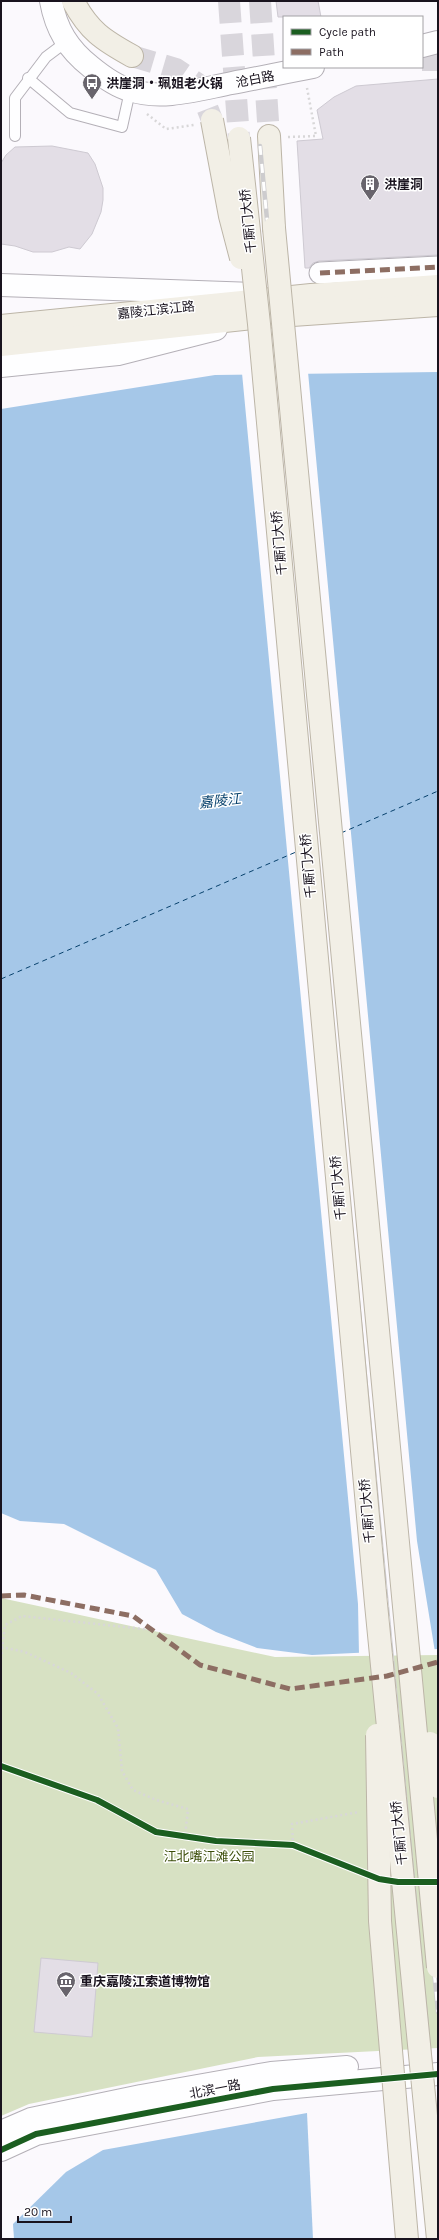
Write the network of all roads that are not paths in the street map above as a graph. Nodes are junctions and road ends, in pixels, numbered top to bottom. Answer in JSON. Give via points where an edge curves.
{"nodes":[{"id":1,"x":51,"y":1,"type":"edge"},
{"id":2,"x":74,"y":1,"type":"edge"},
{"id":3,"x":66,"y":42,"type":"junction"},
{"id":4,"x":438,"y":42,"type":"edge"},
{"id":5,"x":423,"y":46,"type":"edge"},
{"id":6,"x":132,"y":56,"type":"tunnel mouth"},
{"id":7,"x":310,"y":75,"type":"edge"},
{"id":8,"x":28,"y":78,"type":"junction"},
{"id":9,"x":130,"y":90,"type":"junction"},
{"id":10,"x":207,"y":122,"type":"tunnel mouth"},
{"id":11,"x":15,"y":136,"type":"dead end"},
{"id":12,"x":278,"y":136,"type":"tunnel mouth"},
{"id":13,"x":240,"y":138,"type":"tunnel mouth"},
{"id":14,"x":438,"y":267,"type":"edge"},
{"id":15,"x":320,"y":273,"type":"dead end"},
{"id":16,"x":1,"y":285,"type":"edge"},
{"id":17,"x":438,"y":286,"type":"edge"},
{"id":18,"x":311,"y":295,"type":"junction"},
{"id":19,"x":438,"y":305,"type":"edge"},
{"id":20,"x":261,"y":320,"type":"junction"},
{"id":21,"x":1,"y":326,"type":"edge"},
{"id":22,"x":1,"y":345,"type":"edge"},
{"id":23,"x":1,"y":366,"type":"edge"},
{"id":24,"x":403,"y":1600,"type":"junction"},
{"id":25,"x":376,"y":1604,"type":"junction"},
{"id":26,"x":438,"y":1787,"type":"edge"},
{"id":27,"x":438,"y":1967,"type":"edge"},
{"id":28,"x":438,"y":2061,"type":"edge"},
{"id":29,"x":438,"y":2074,"type":"edge"},
{"id":30,"x":1,"y":2132,"type":"edge"},
{"id":31,"x":1,"y":2150,"type":"edge"},
{"id":32,"x":407,"y":2239,"type":"edge"},
{"id":33,"x":438,"y":2239,"type":"edge"}],
"edges":[{"from":1,"to":3,"type":"main road","name":"沧白路","via":[[55,21]]},
{"from":2,"to":6,"type":"main road","via":[[89,27],[104,41]]},
{"from":3,"to":8,"type":"lane","via":[[46,57]]},
{"from":3,"to":9,"type":"main road","name":"沧白路","via":[[84,62],[105,78]]},
{"from":4,"to":5,"type":"main road"},
{"from":7,"to":9,"type":"main road","name":"沧白路","via":[[177,93],[154,94]]},
{"from":8,"to":9,"type":"lane","via":[[70,113],[122,127]]},
{"from":8,"to":11,"type":"lane","via":[[15,98]]},
{"from":10,"to":20,"type":"main road","bridge":true,"via":[[230,216]]},
{"from":12,"to":24,"type":"main road","name":"千厮门大桥","bridge":true,"via":[[274,228]]},
{"from":13,"to":20,"type":"main road","name":"千厮门大桥","bridge":true},
{"from":14,"to":15,"type":"street"},
{"from":16,"to":18,"type":"main road","name":"嘉陵江滨江路","bridge":true},
{"from":17,"to":18,"type":"main road","name":"嘉陵江滨江路"},
{"from":18,"to":21,"type":"main road","name":"嘉陵江滨江路","bridge":true},
{"from":19,"to":20,"type":"main road","name":"嘉陵江滨江路"},
{"from":20,"to":22,"type":"main road","name":"嘉陵江滨江路"},
{"from":20,"to":23,"type":"main road","name":"嘉陵江滨江路","via":[[118,354]]},
{"from":20,"to":25,"type":"main road","name":"千厮门大桥","bridge":true},
{"from":24,"to":26,"type":"main road","bridge":true},
{"from":24,"to":27,"type":"main road","name":"千厮门大桥","bridge":true},
{"from":25,"to":32,"type":"main road","bridge":true,"via":[[380,1921]]},
{"from":25,"to":33,"type":"main road","name":"千厮门大桥","bridge":true},
{"from":28,"to":30,"type":"main road","name":"北滨一路","via":[[271,2073],[141,2096],[38,2118]]},
{"from":29,"to":31,"type":"main road","name":"北滨一路","via":[[273,2089],[36,2134]]}]}
